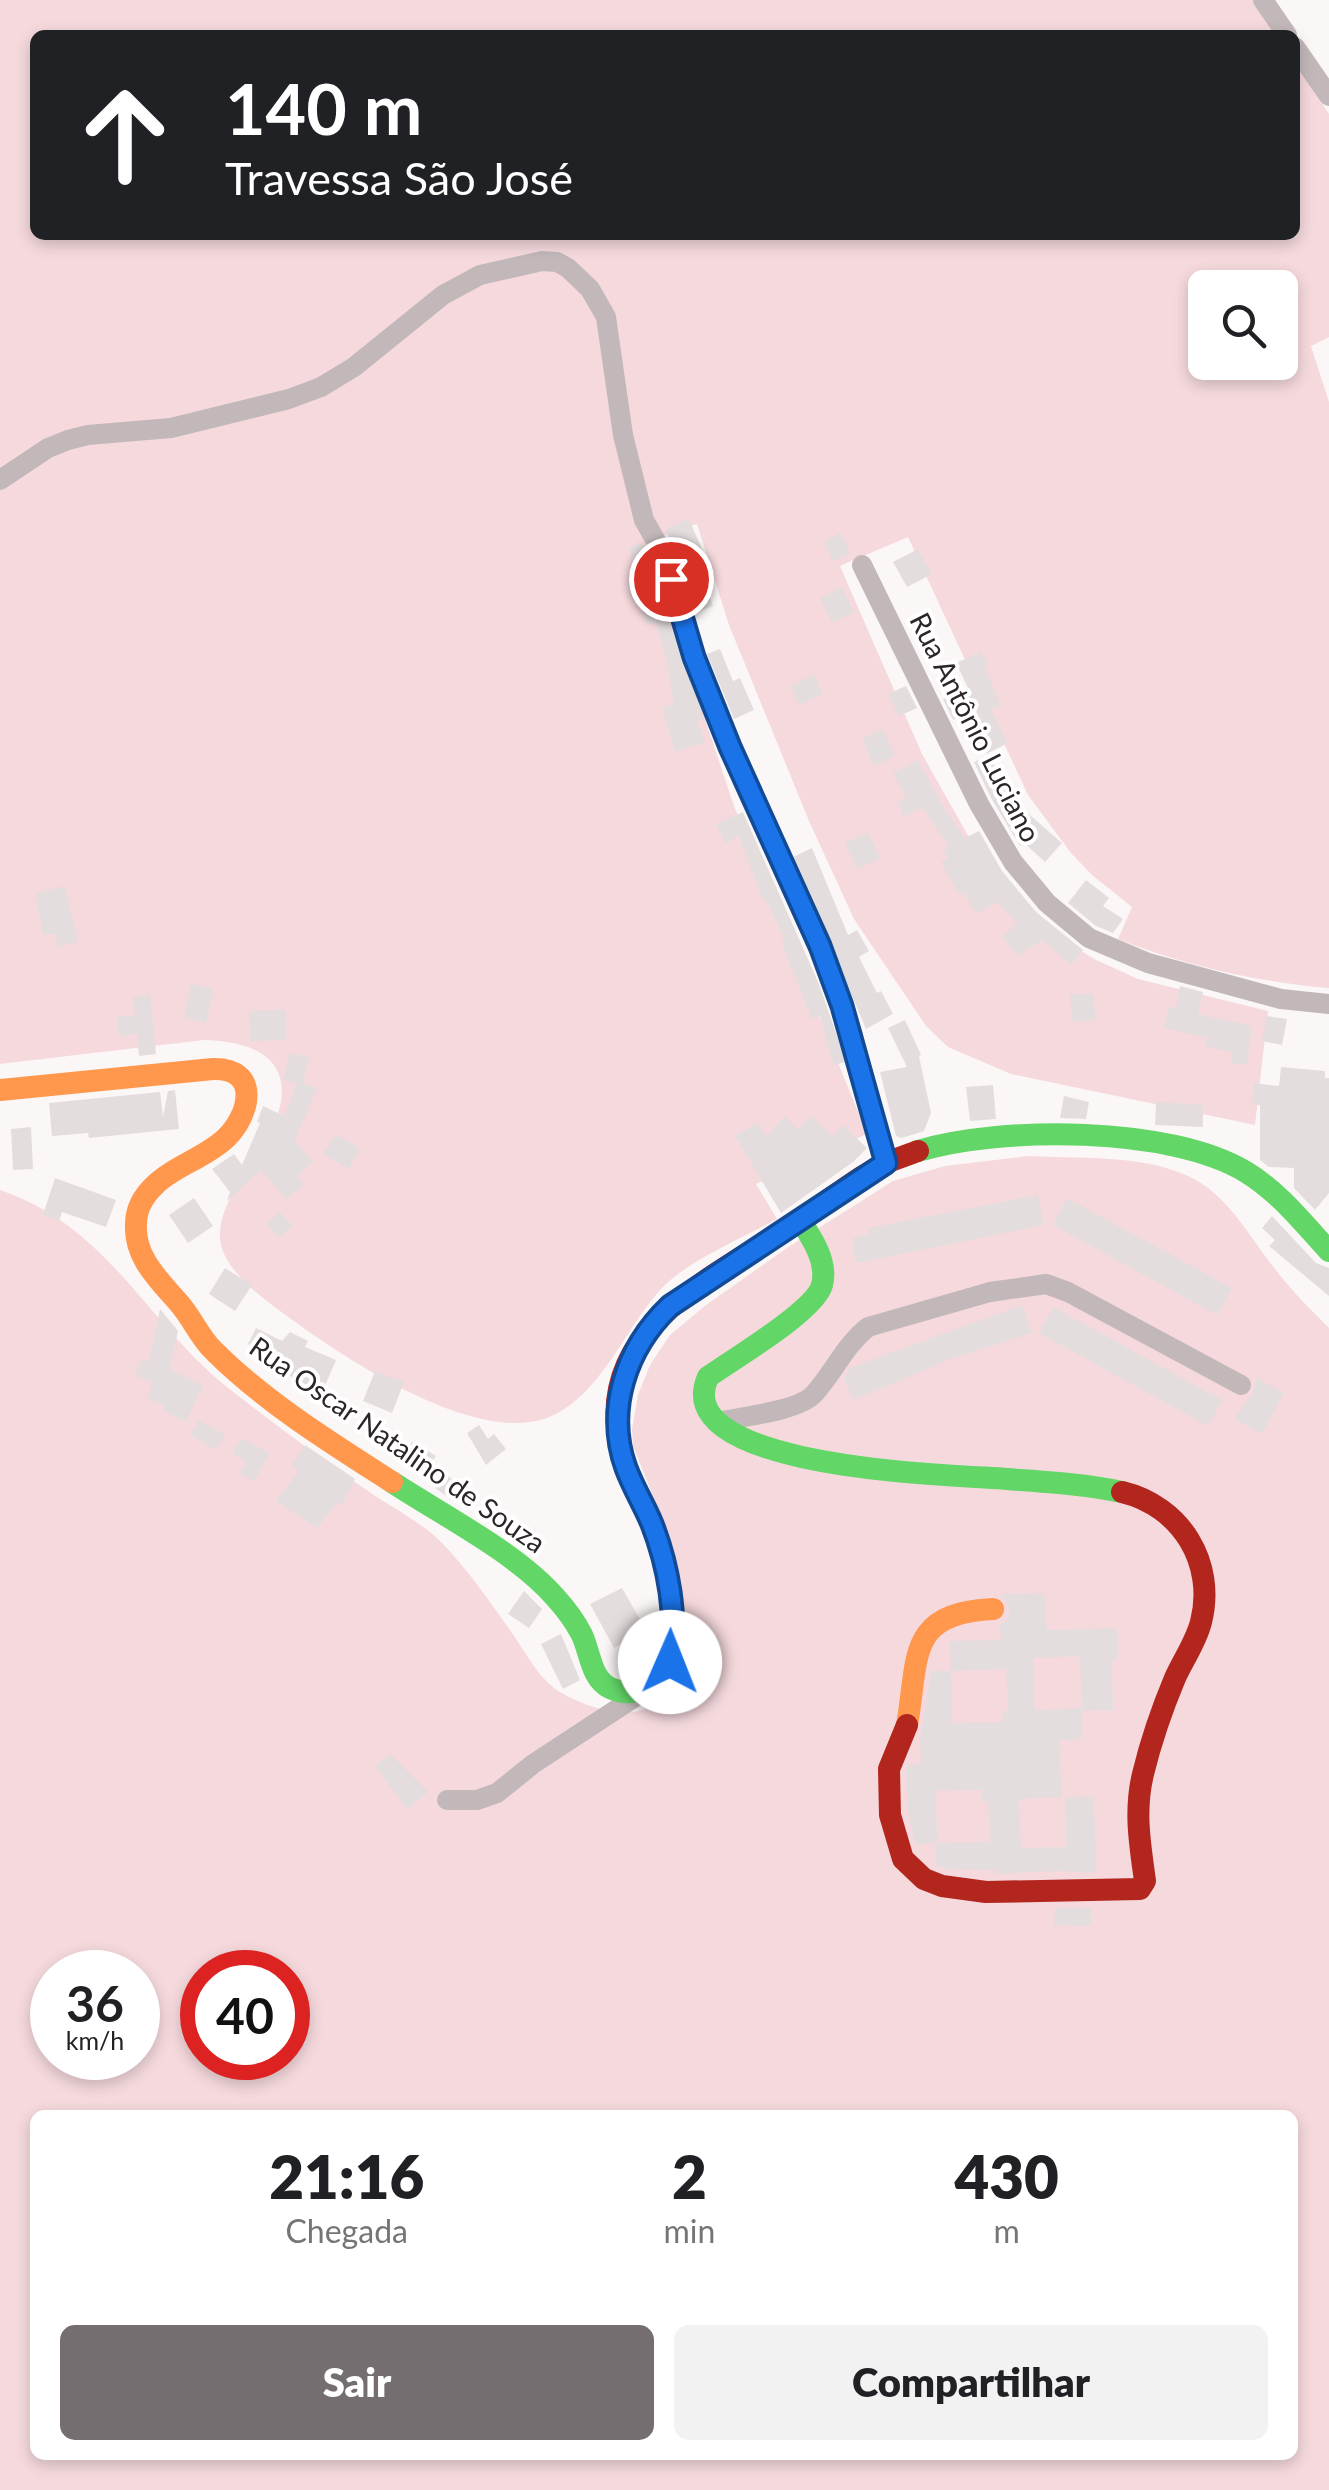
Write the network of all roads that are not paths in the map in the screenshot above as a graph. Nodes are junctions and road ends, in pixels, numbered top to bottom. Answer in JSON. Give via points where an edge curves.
{"nodes":[{"id":1,"x":1264,"y":0,"type":"edge"},
{"id":2,"x":1284,"y":30,"type":"edge"},
{"id":3,"x":1300,"y":54,"type":"edge"},
{"id":4,"x":1329,"y":96,"type":"edge"},
{"id":5,"x":0,"y":480,"type":"edge"},
{"id":6,"x":862,"y":565,"type":"dead end"},
{"id":7,"x":1329,"y":1004,"type":"edge"},
{"id":8,"x":0,"y":1090,"type":"edge"},
{"id":9,"x":886,"y":1163,"type":"junction"},
{"id":10,"x":800,"y":1220,"type":"junction"},
{"id":11,"x":1329,"y":1252,"type":"edge"},
{"id":12,"x":1241,"y":1386,"type":"dead end"},
{"id":13,"x":717,"y":1422,"type":"junction"},
{"id":14,"x":993,"y":1609,"type":"dead end"},
{"id":15,"x":646,"y":1690,"type":"junction"},
{"id":16,"x":448,"y":1800,"type":"dead end"}],
"edges":[{"from":1,"to":2,"type":"street"},
{"from":3,"to":4,"type":"street"},
{"from":5,"to":9,"type":"street","via":[[68,440],[170,428],[321,388],[442,295],[480,275],[557,262],[590,289],[606,317],[644,520],[662,550],[708,693],[820,946]]},
{"from":6,"to":7,"type":"street","name":"Rua Antônio Luciano","via":[[979,804],[1047,903],[1088,938],[1134,958],[1281,1000]]},
{"from":8,"to":15,"type":"street","name":"Rua Oscar Natalino de Souza","via":[[208,1069],[238,1074],[246,1093],[235,1130],[158,1183],[140,1205],[136,1243],[149,1269],[208,1345],[252,1383],[538,1579],[581,1633],[602,1683],[622,1692]]},
{"from":9,"to":10,"type":"street"},
{"from":9,"to":11,"type":"street","via":[[944,1146],[1018,1136],[1174,1147],[1250,1174]]},
{"from":10,"to":13,"type":"street","via":[[822,1259],[820,1292],[810,1306],[708,1377],[705,1403]]},
{"from":10,"to":15,"type":"street","via":[[685,1294],[651,1327],[617,1402],[621,1449],[662,1552],[671,1606],[670,1662],[660,1682]]},
{"from":12,"to":13,"type":"street","via":[[1068,1292],[1035,1284],[868,1326],[810,1398]]},
{"from":13,"to":14,"type":"street","via":[[733,1434],[820,1462],[1107,1491],[1147,1500],[1173,1516],[1197,1560],[1202,1612],[1140,1789],[1140,1889],[970,1890],[917,1874],[902,1859],[887,1776],[906,1726],[913,1660],[945,1617]]},
{"from":15,"to":16,"type":"street","via":[[497,1792]]}]}
